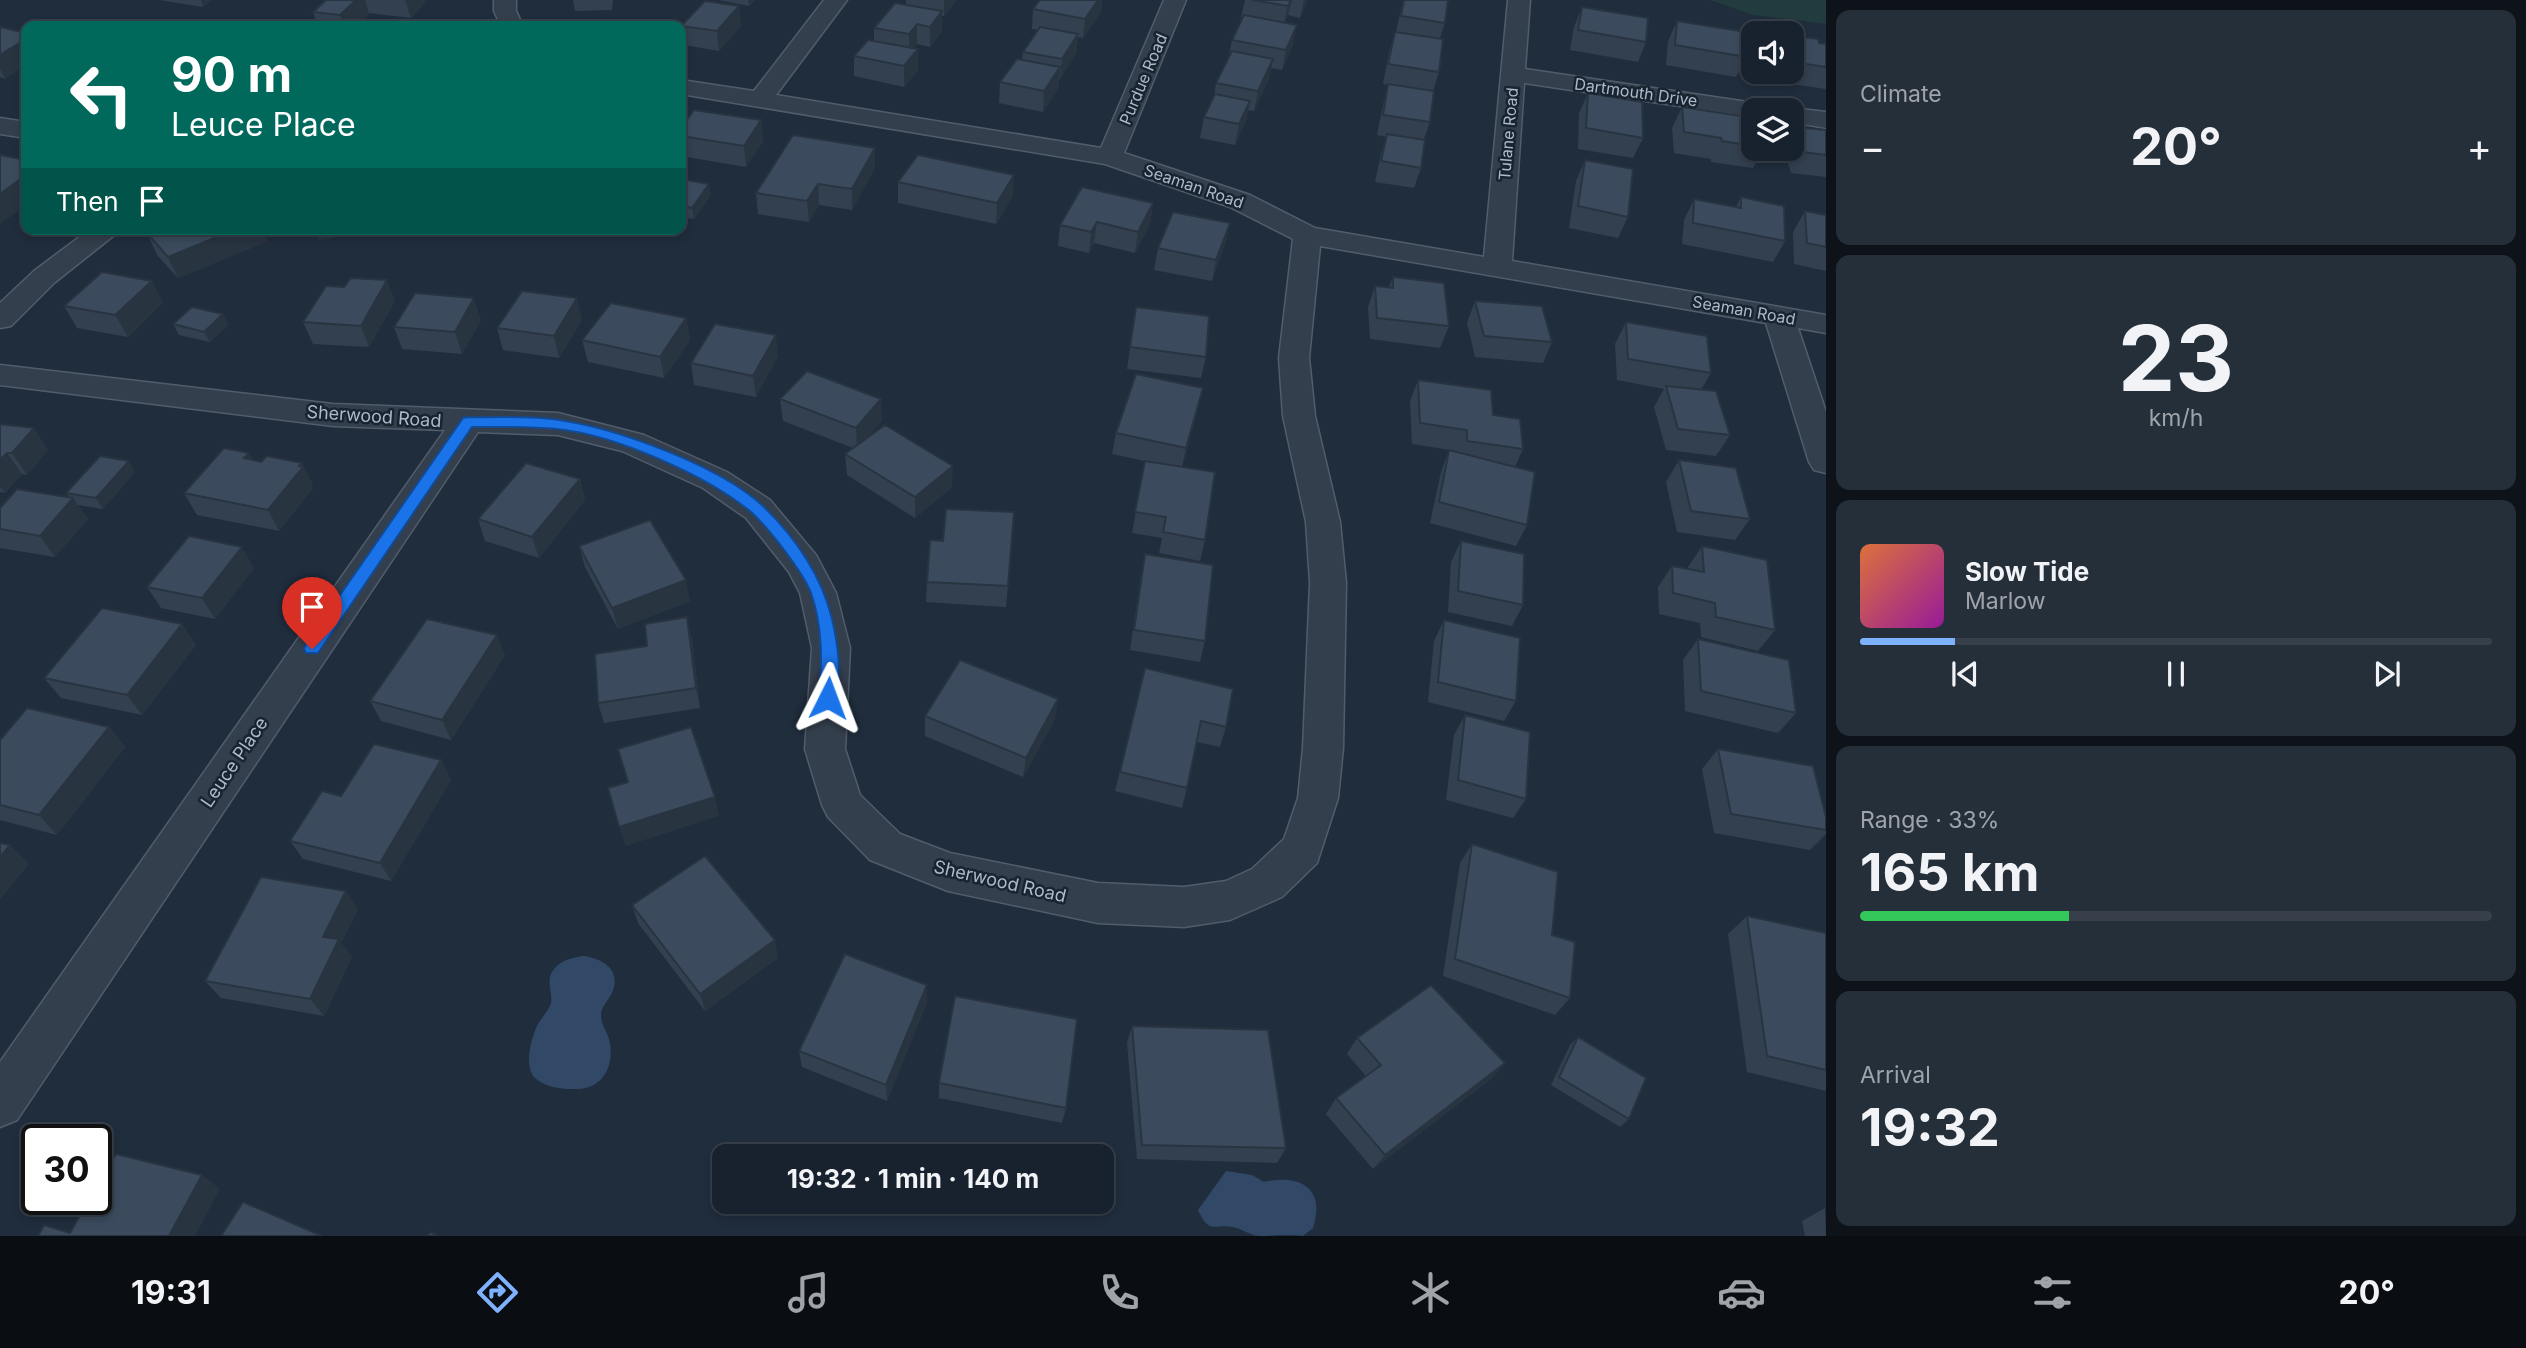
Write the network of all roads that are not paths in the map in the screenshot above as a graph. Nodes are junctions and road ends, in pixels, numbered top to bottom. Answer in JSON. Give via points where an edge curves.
{"nodes":[{"id":1,"x":505,"y":0,"type":"edge"},
{"id":2,"x":836,"y":0,"type":"edge"},
{"id":3,"x":1175,"y":0,"type":"edge"},
{"id":4,"x":1519,"y":0,"type":"edge"},
{"id":5,"x":510,"y":21,"type":"edge"},
{"id":6,"x":1513,"y":74,"type":"junction"},
{"id":7,"x":686,"y":88,"type":"edge"},
{"id":8,"x":760,"y":100,"type":"junction"},
{"id":9,"x":1741,"y":107,"type":"edge"},
{"id":10,"x":1804,"y":117,"type":"edge"},
{"id":11,"x":1826,"y":120,"type":"edge"},
{"id":12,"x":0,"y":126,"type":"edge"},
{"id":13,"x":21,"y":129,"type":"edge"},
{"id":14,"x":1110,"y":157,"type":"junction"},
{"id":15,"x":99,"y":235,"type":"edge"},
{"id":16,"x":1307,"y":235,"type":"junction"},
{"id":17,"x":1497,"y":268,"type":"junction"},
{"id":18,"x":1779,"y":316,"type":"junction"},
{"id":19,"x":0,"y":319,"type":"edge"},
{"id":20,"x":1826,"y":324,"type":"edge"},
{"id":21,"x":0,"y":374,"type":"edge"},
{"id":22,"x":468,"y":422,"type":"junction"},
{"id":23,"x":1826,"y":462,"type":"edge"},
{"id":24,"x":0,"y":1103,"type":"edge"}],
"edges":[{"from":1,"to":5,"type":"street"},
{"from":2,"to":8,"type":"street"},
{"from":3,"to":14,"type":"street","name":"Purdue Road"},
{"from":4,"to":6,"type":"street","name":"Tulane Road"},
{"from":6,"to":9,"type":"street","name":"Dartmouth Drive"},
{"from":6,"to":17,"type":"street","name":"Tulane Road"},
{"from":7,"to":8,"type":"street","name":"Seaman Road"},
{"from":8,"to":14,"type":"street","name":"Seaman Road"},
{"from":10,"to":11,"type":"street"},
{"from":12,"to":13,"type":"street"},
{"from":14,"to":16,"type":"street","name":"Seaman Road","via":[[1240,201]]},
{"from":15,"to":19,"type":"street","via":[[44,277]]},
{"from":16,"to":17,"type":"street","name":"Seaman Road"},
{"from":16,"to":22,"type":"street","name":"Sherwood Road","via":[[1294,358],[1299,416],[1323,522],[1328,583],[1318,798],[1302,850],[1267,883],[1230,900],[1184,907],[1098,903],[948,872],[885,847],[843,805],[825,749],[831,648],[818,593],[803,564],[758,509],[715,480],[632,443],[558,424]]},
{"from":17,"to":18,"type":"street","name":"Seaman Road"},
{"from":18,"to":20,"type":"street","name":"Seaman Road"},
{"from":18,"to":23,"type":"street"},
{"from":21,"to":22,"type":"street","name":"Sherwood Road","via":[[333,415]]},
{"from":22,"to":24,"type":"street","name":"Leuce Place"}]}
